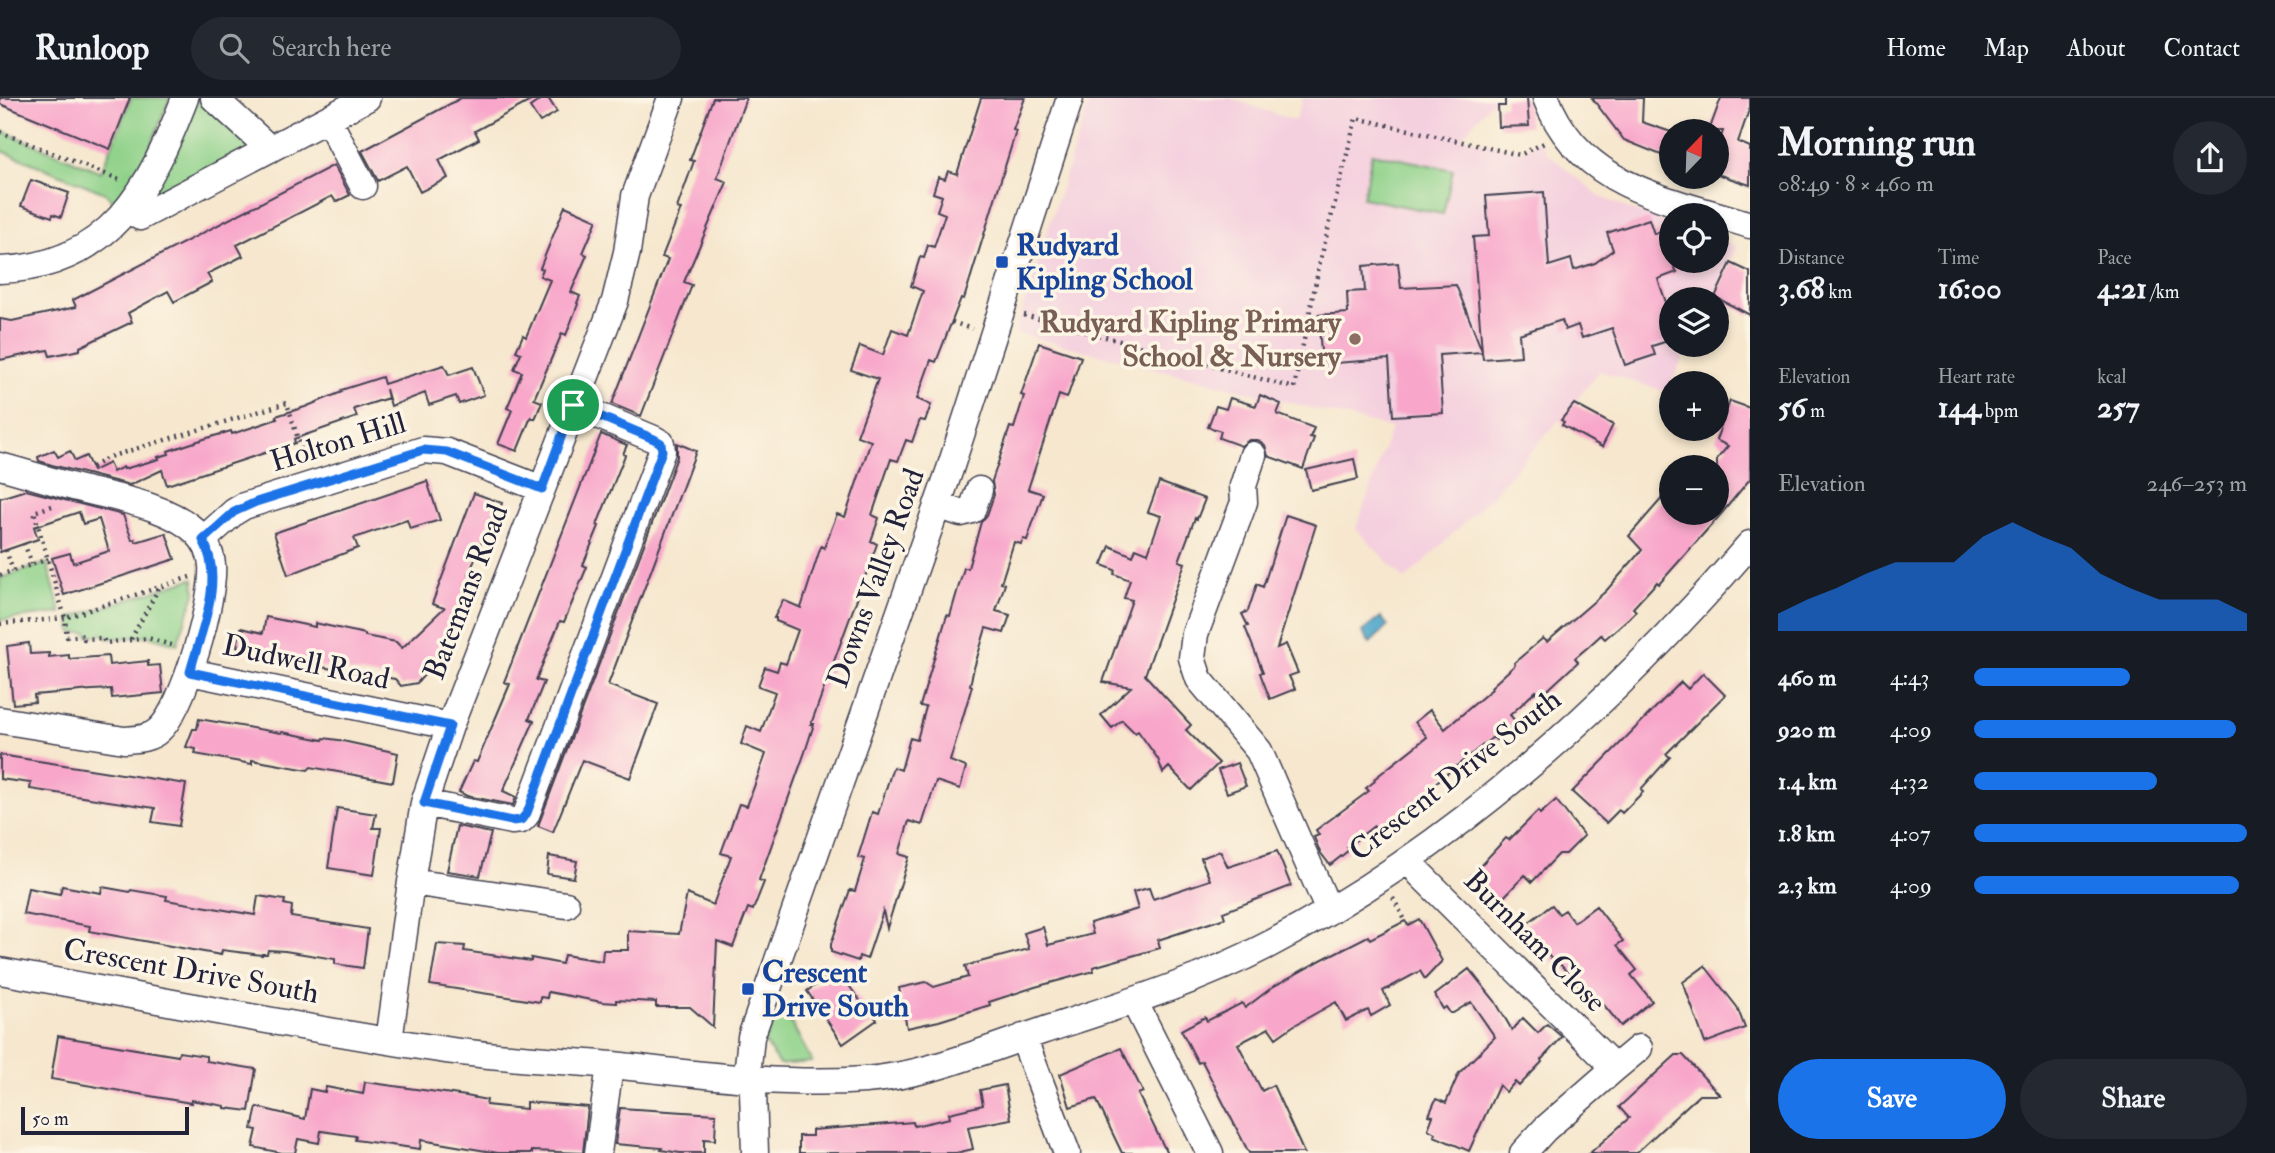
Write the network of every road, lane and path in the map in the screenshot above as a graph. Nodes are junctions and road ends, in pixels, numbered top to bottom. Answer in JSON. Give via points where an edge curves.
{"nodes":[{"id":1,"x":185,"y":98,"type":"edge"},
{"id":2,"x":214,"y":98,"type":"edge"},
{"id":3,"x":367,"y":98,"type":"edge"},
{"id":4,"x":671,"y":98,"type":"edge"},
{"id":5,"x":1070,"y":98,"type":"edge"},
{"id":6,"x":1546,"y":98,"type":"edge"},
{"id":7,"x":328,"y":119,"type":"junction"},
{"id":8,"x":0,"y":132,"type":"edge"},
{"id":9,"x":1563,"y":133,"type":"junction"},
{"id":10,"x":270,"y":149,"type":"junction"},
{"id":11,"x":129,"y":169,"type":"dead end"},
{"id":12,"x":121,"y":181,"type":"junction"},
{"id":13,"x":363,"y":186,"type":"dead end"},
{"id":14,"x":122,"y":199,"type":"junction"},
{"id":15,"x":1750,"y":225,"type":"edge"},
{"id":16,"x":0,"y":270,"type":"edge"},
{"id":17,"x":1017,"y":312,"type":"dead end"},
{"id":18,"x":952,"y":322,"type":"dead end"},
{"id":19,"x":976,"y":331,"type":"dead end"},
{"id":20,"x":573,"y":405,"type":"junction"},
{"id":21,"x":1254,"y":455,"type":"dead end"},
{"id":22,"x":0,"y":466,"type":"edge"},
{"id":23,"x":307,"y":467,"type":"dead end"},
{"id":24,"x":87,"y":470,"type":"dead end"},
{"id":25,"x":542,"y":489,"type":"junction"},
{"id":26,"x":979,"y":490,"type":"dead end"},
{"id":27,"x":60,"y":503,"type":"dead end"},
{"id":28,"x":937,"y":505,"type":"junction"},
{"id":29,"x":203,"y":540,"type":"junction"},
{"id":30,"x":24,"y":543,"type":"dead end"},
{"id":31,"x":1750,"y":544,"type":"edge"},
{"id":32,"x":6,"y":550,"type":"dead end"},
{"id":33,"x":49,"y":559,"type":"junction"},
{"id":34,"x":32,"y":564,"type":"junction"},
{"id":35,"x":13,"y":570,"type":"junction"},
{"id":36,"x":198,"y":574,"type":"dead end"},
{"id":37,"x":0,"y":575,"type":"edge"},
{"id":38,"x":160,"y":586,"type":"junction"},
{"id":39,"x":65,"y":618,"type":"junction"},
{"id":40,"x":0,"y":624,"type":"edge"},
{"id":41,"x":131,"y":639,"type":"junction"},
{"id":42,"x":185,"y":660,"type":"junction"},
{"id":43,"x":0,"y":720,"type":"edge"},
{"id":44,"x":450,"y":726,"type":"junction"},
{"id":45,"x":424,"y":803,"type":"junction"},
{"id":46,"x":1409,"y":860,"type":"junction"},
{"id":47,"x":411,"y":882,"type":"junction"},
{"id":48,"x":1390,"y":894,"type":"dead end"},
{"id":49,"x":566,"y":905,"type":"dead end"},
{"id":50,"x":1329,"y":911,"type":"junction"},
{"id":51,"x":1405,"y":920,"type":"dead end"},
{"id":52,"x":0,"y":971,"type":"edge"},
{"id":53,"x":1134,"y":1001,"type":"junction"},
{"id":54,"x":1023,"y":1037,"type":"junction"},
{"id":55,"x":390,"y":1041,"type":"junction"},
{"id":56,"x":1639,"y":1048,"type":"dead end"},
{"id":57,"x":610,"y":1065,"type":"junction"},
{"id":58,"x":1615,"y":1068,"type":"junction"},
{"id":59,"x":750,"y":1080,"type":"junction"},
{"id":60,"x":598,"y":1153,"type":"edge"},
{"id":61,"x":755,"y":1153,"type":"edge"},
{"id":62,"x":1067,"y":1153,"type":"edge"},
{"id":63,"x":1209,"y":1153,"type":"edge"},
{"id":64,"x":1523,"y":1153,"type":"edge"}],
"edges":[{"from":1,"to":14,"type":"street","via":[[156,167]]},
{"from":2,"to":10,"type":"street"},
{"from":3,"to":7,"type":"street"},
{"from":4,"to":20,"type":"street","name":"Batemans Road","via":[[635,195],[615,300]]},
{"from":5,"to":28,"type":"street","name":"Downs Valley Road"},
{"from":6,"to":9,"type":"street"},
{"from":7,"to":10,"type":"street"},
{"from":7,"to":13,"type":"street"},
{"from":8,"to":12,"type":"path"},
{"from":9,"to":15,"type":"street","via":[[1591,163],[1616,180]]},
{"from":9,"to":17,"type":"path","via":[[1520,155],[1356,118],[1294,388]]},
{"from":10,"to":14,"type":"street","via":[[140,217]]},
{"from":11,"to":12,"type":"path"},
{"from":12,"to":14,"type":"path"},
{"from":14,"to":16,"type":"street","via":[[104,232],[70,253],[43,264]]},
{"from":18,"to":19,"type":"path"},
{"from":20,"to":25,"type":"street","name":"Batemans Road"},
{"from":20,"to":45,"type":"street","via":[[661,443],[628,542],[524,817],[512,821]]},
{"from":21,"to":50,"type":"street","via":[[1243,486],[1244,502],[1195,634],[1192,658],[1199,679],[1259,751]]},
{"from":22,"to":29,"type":"street","via":[[153,509],[184,523]]},
{"from":23,"to":24,"type":"path","via":[[287,403],[109,457]]},
{"from":25,"to":29,"type":"street","name":"Holton Hill","via":[[447,452],[423,450],[244,506]]},
{"from":25,"to":44,"type":"street","name":"Batemans Road"},
{"from":26,"to":28,"type":"street","via":[[972,510],[961,513]]},
{"from":27,"to":33,"type":"path","via":[[34,512]]},
{"from":28,"to":59,"type":"street","name":"Downs Valley Road","via":[[751,1037]]},
{"from":29,"to":42,"type":"street","via":[[212,565],[211,594]]},
{"from":30,"to":34,"type":"path"},
{"from":31,"to":46,"type":"street","name":"Crescent Drive South","via":[[1576,725]]},
{"from":32,"to":35,"type":"path"},
{"from":33,"to":34,"type":"path"},
{"from":33,"to":39,"type":"path"},
{"from":34,"to":35,"type":"path"},
{"from":35,"to":37,"type":"path"},
{"from":36,"to":38,"type":"path"},
{"from":38,"to":39,"type":"path"},
{"from":38,"to":41,"type":"path"},
{"from":39,"to":40,"type":"path"},
{"from":39,"to":41,"type":"path","via":[[67,637],[84,635],[84,639],[103,638],[105,643]]},
{"from":41,"to":42,"type":"path","via":[[148,638]]},
{"from":42,"to":43,"type":"street","via":[[167,721],[140,738],[124,740]]},
{"from":42,"to":44,"type":"street","name":"Dudwell Road"},
{"from":44,"to":45,"type":"street","name":"Batemans Road"},
{"from":45,"to":47,"type":"street","name":"Batemans Road"},
{"from":46,"to":50,"type":"street","name":"Crescent Drive South"},
{"from":46,"to":58,"type":"street","name":"Burnham Close"},
{"from":47,"to":49,"type":"street"},
{"from":47,"to":55,"type":"street","name":"Batemans Road"},
{"from":48,"to":51,"type":"path"},
{"from":50,"to":53,"type":"street","name":"Crescent Drive South","via":[[1266,946]]},
{"from":52,"to":55,"type":"street","name":"Crescent Drive South"},
{"from":53,"to":54,"type":"street","name":"Crescent Drive South"},
{"from":53,"to":63,"type":"street"},
{"from":54,"to":59,"type":"street","name":"Crescent Drive South","via":[[912,1074],[810,1083]]},
{"from":54,"to":62,"type":"street"},
{"from":55,"to":57,"type":"street","name":"Crescent Drive South"},
{"from":56,"to":58,"type":"street"},
{"from":57,"to":59,"type":"street","name":"Crescent Drive South"},
{"from":57,"to":60,"type":"street"},
{"from":58,"to":64,"type":"street"},
{"from":59,"to":61,"type":"street","name":"Downs Valley Road"}]}
